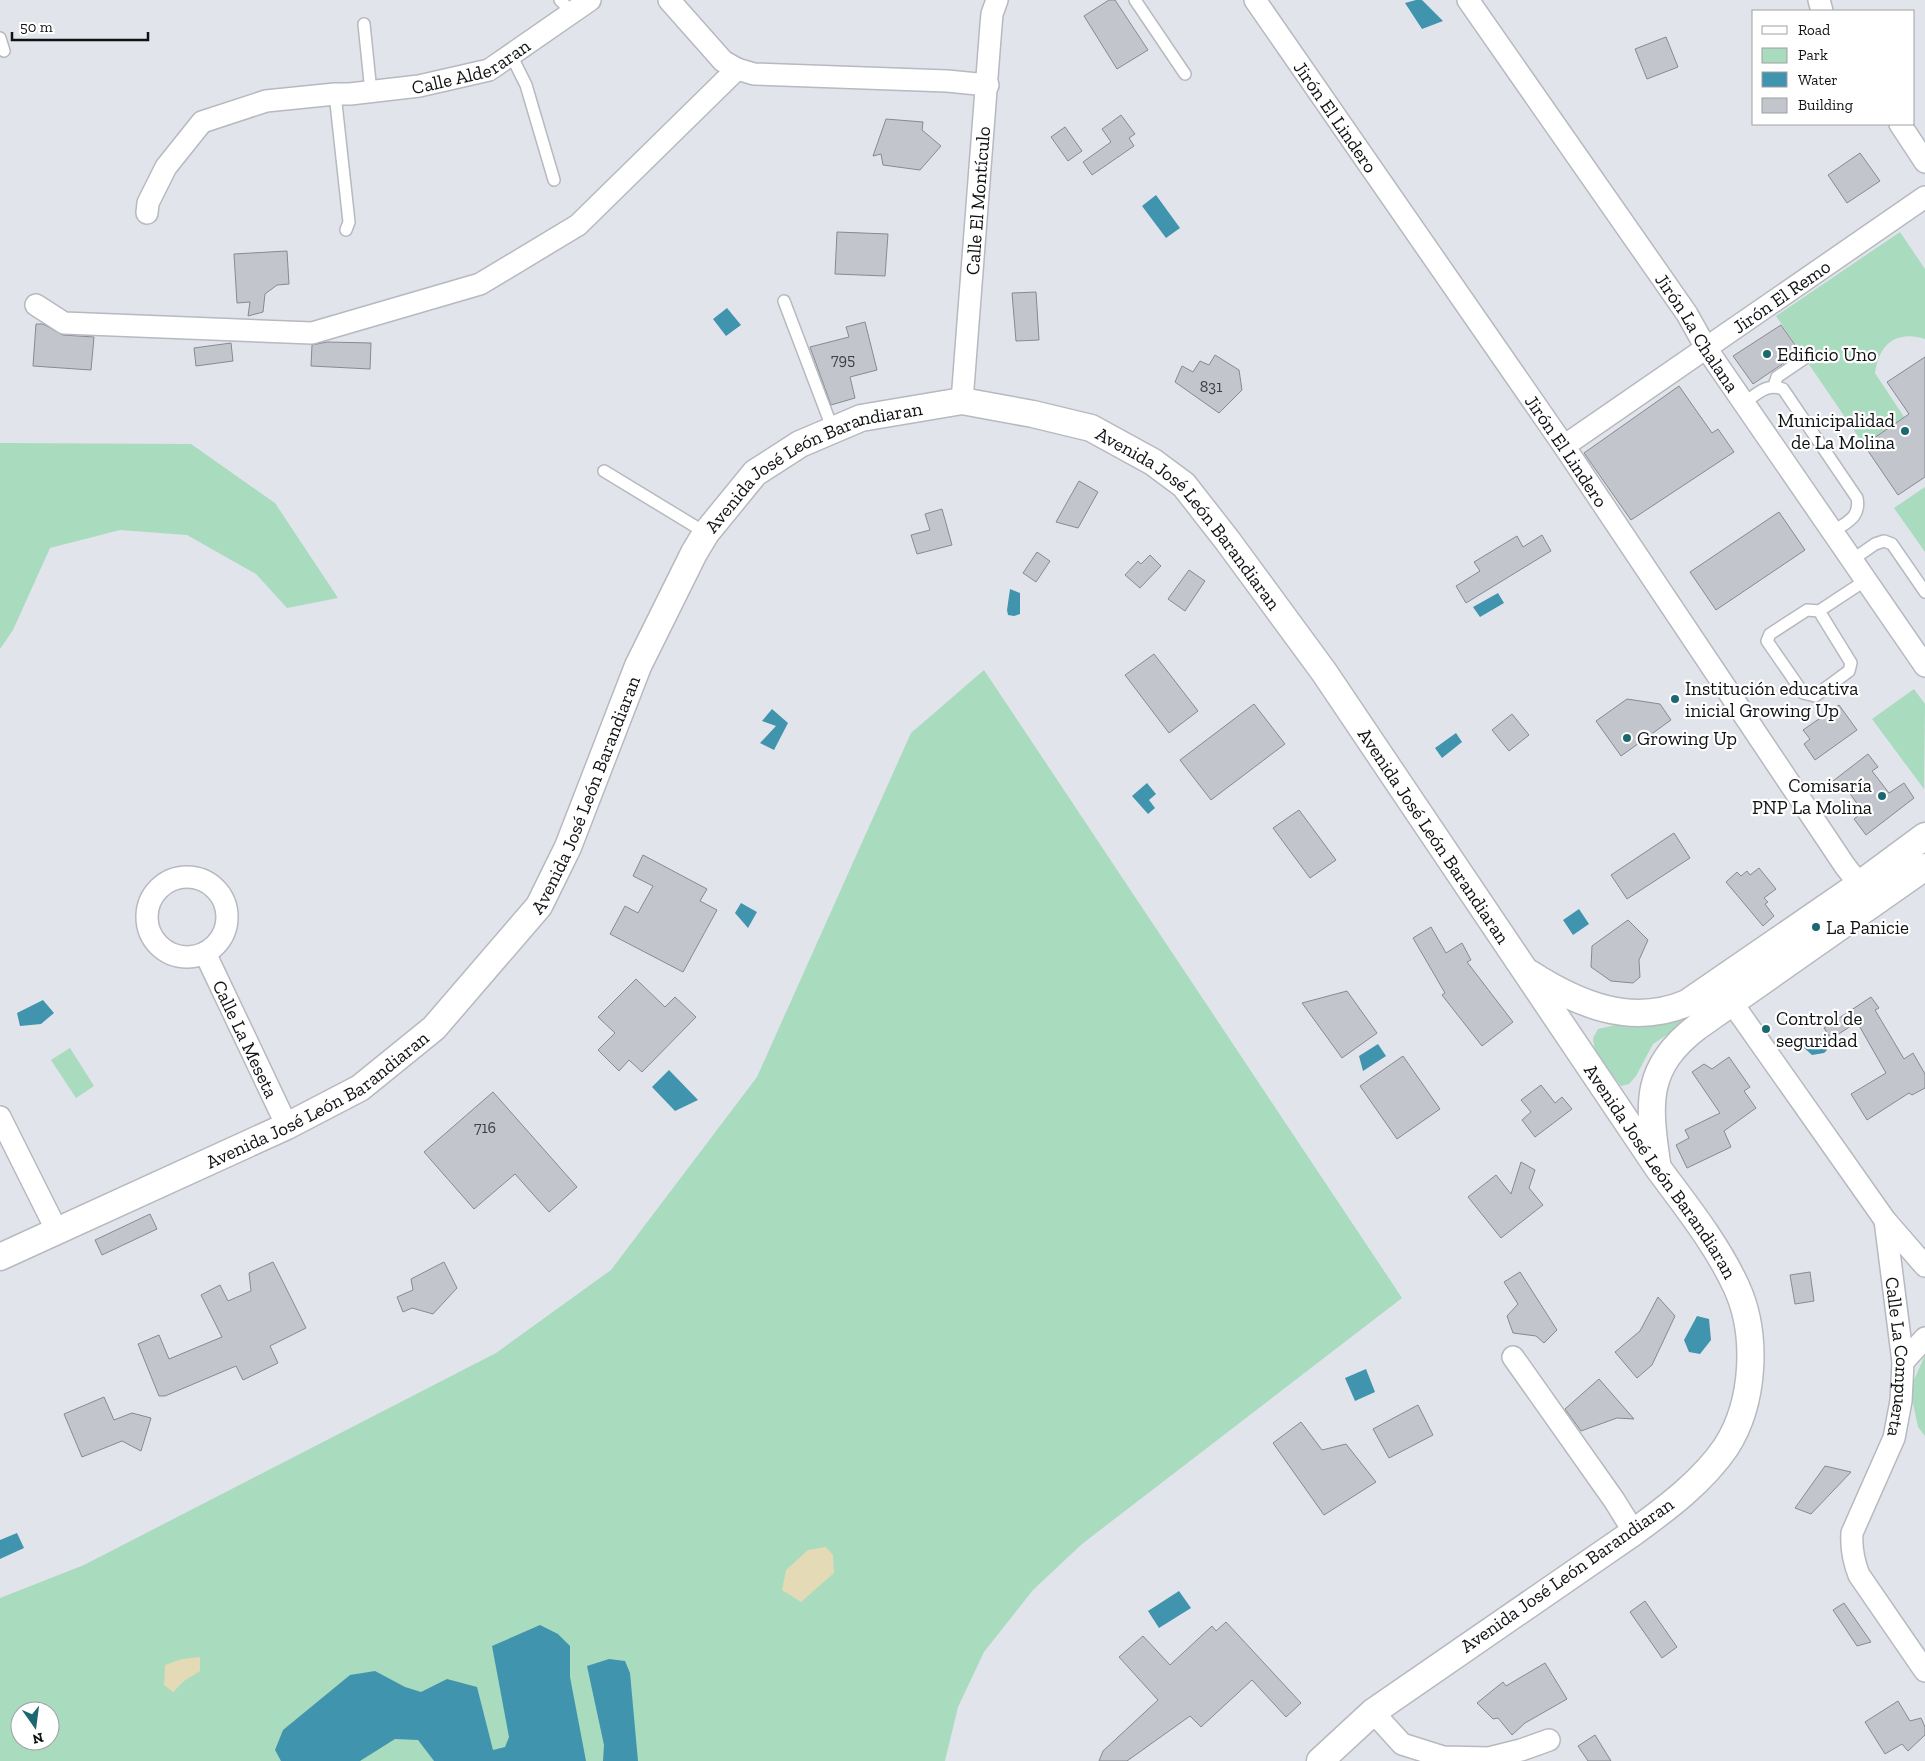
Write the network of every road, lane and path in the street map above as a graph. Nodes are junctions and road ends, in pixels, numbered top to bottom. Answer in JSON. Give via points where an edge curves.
{"nodes":[{"id":1,"x":590,"y":0,"type":"edge"},
{"id":2,"x":669,"y":0,"type":"edge"},
{"id":3,"x":997,"y":0,"type":"edge"},
{"id":4,"x":1135,"y":0,"type":"edge"},
{"id":5,"x":1255,"y":0,"type":"edge"},
{"id":6,"x":1468,"y":0,"type":"edge"},
{"id":7,"x":566,"y":6,"type":"edge"},
{"id":8,"x":364,"y":24,"type":"dead end"},
{"id":9,"x":0,"y":38,"type":"edge"},
{"id":10,"x":4,"y":51,"type":"dead end"},
{"id":11,"x":510,"y":55,"type":"junction"},
{"id":12,"x":737,"y":69,"type":"junction"},
{"id":13,"x":1185,"y":74,"type":"dead end"},
{"id":14,"x":988,"y":85,"type":"junction"},
{"id":15,"x":371,"y":92,"type":"junction"},
{"id":16,"x":335,"y":94,"type":"junction"},
{"id":17,"x":1912,"y":136,"type":"edge"},
{"id":18,"x":1925,"y":162,"type":"edge"},
{"id":19,"x":554,"y":180,"type":"dead end"},
{"id":20,"x":1925,"y":198,"type":"edge"},
{"id":21,"x":147,"y":213,"type":"dead end"},
{"id":22,"x":346,"y":230,"type":"dead end"},
{"id":23,"x":784,"y":301,"type":"dead end"},
{"id":24,"x":36,"y":304,"type":"dead end"},
{"id":25,"x":1706,"y":348,"type":"junction"},
{"id":26,"x":1805,"y":358,"type":"dead end"},
{"id":27,"x":1774,"y":386,"type":"junction"},
{"id":28,"x":962,"y":400,"type":"junction"},
{"id":29,"x":1744,"y":403,"type":"junction"},
{"id":30,"x":833,"y":430,"type":"junction"},
{"id":31,"x":1564,"y":446,"type":"junction"},
{"id":32,"x":604,"y":471,"type":"dead end"},
{"id":33,"x":1833,"y":532,"type":"junction"},
{"id":34,"x":706,"y":533,"type":"junction"},
{"id":35,"x":1852,"y":560,"type":"junction"},
{"id":36,"x":1866,"y":580,"type":"junction"},
{"id":37,"x":1925,"y":592,"type":"edge"},
{"id":38,"x":1818,"y":611,"type":"junction"},
{"id":39,"x":1925,"y":666,"type":"edge"},
{"id":40,"x":1922,"y":841,"type":"edge"},
{"id":41,"x":1925,"y":867,"type":"edge"},
{"id":42,"x":1867,"y":894,"type":"junction"},
{"id":43,"x":205,"y":953,"type":"dead end"},
{"id":44,"x":1523,"y":969,"type":"junction"},
{"id":45,"x":1724,"y":992,"type":"junction"},
{"id":46,"x":1624,"y":1013,"type":"junction"},
{"id":47,"x":1577,"y":1048,"type":"junction"},
{"id":48,"x":1654,"y":1084,"type":"junction"},
{"id":49,"x":1603,"y":1087,"type":"junction"},
{"id":50,"x":0,"y":1117,"type":"edge"},
{"id":51,"x":287,"y":1126,"type":"junction"},
{"id":52,"x":1658,"y":1168,"type":"junction"},
{"id":53,"x":1885,"y":1220,"type":"junction"},
{"id":54,"x":57,"y":1231,"type":"junction"},
{"id":55,"x":0,"y":1257,"type":"edge"},
{"id":56,"x":1925,"y":1266,"type":"edge"},
{"id":57,"x":1925,"y":1338,"type":"edge"},
{"id":58,"x":1513,"y":1356,"type":"dead end"},
{"id":59,"x":1903,"y":1362,"type":"junction"},
{"id":60,"x":1634,"y":1532,"type":"junction"},
{"id":61,"x":1925,"y":1671,"type":"edge"},
{"id":62,"x":1372,"y":1712,"type":"junction"},
{"id":63,"x":1549,"y":1740,"type":"dead end"},
{"id":64,"x":1320,"y":1761,"type":"edge"}],
"edges":[{"from":1,"to":7,"type":"street","name":"Calle Alderaran"},
{"from":2,"to":12,"type":"street","via":[[722,61]]},
{"from":3,"to":14,"type":"street","name":"Calle El Montículo","via":[[992,19]]},
{"from":4,"to":13,"type":"lane"},
{"from":5,"to":31,"type":"street","name":"Jirón El Lindero"},
{"from":6,"to":25,"type":"street","name":"Jirón La Chalana","via":[[1687,314]]},
{"from":7,"to":11,"type":"street","name":"Calle Alderaran"},
{"from":8,"to":15,"type":"lane"},
{"from":9,"to":10,"type":"lane"},
{"from":11,"to":15,"type":"street","name":"Calle Alderaran","via":[[489,70],[419,86]]},
{"from":11,"to":19,"type":"lane","via":[[526,84]]},
{"from":12,"to":14,"type":"street","via":[[787,77]]},
{"from":12,"to":24,"type":"street","via":[[578,225],[480,284],[312,333],[64,323]]},
{"from":14,"to":28,"type":"street","name":"Calle El Montículo"},
{"from":15,"to":16,"type":"street","name":"Calle Alderaran"},
{"from":16,"to":21,"type":"street","name":"Calle Alderaran","via":[[266,101],[202,122],[166,167],[148,203]]},
{"from":16,"to":22,"type":"lane","via":[[349,222]]},
{"from":17,"to":18,"type":"street"},
{"from":20,"to":25,"type":"street","name":"Jirón El Remo"},
{"from":23,"to":30,"type":"lane"},
{"from":25,"to":29,"type":"street","name":"Jirón La Chalana"},
{"from":25,"to":31,"type":"street","name":"Jirón El Remo"},
{"from":26,"to":27,"type":"lane","via":[[1777,377]]},
{"from":27,"to":29,"type":"lane"},
{"from":27,"to":33,"type":"lane","via":[[1783,389],[1857,498],[1859,508],[1855,516]]},
{"from":28,"to":30,"type":"street","name":"Avenida José León Barandiaran","via":[[861,418]]},
{"from":28,"to":44,"type":"street","name":"Avenida José León Barandiaran","via":[[1091,428],[1154,462],[1184,485],[1324,672]]},
{"from":29,"to":33,"type":"street","name":"Jirón La Chalana"},
{"from":30,"to":34,"type":"street","name":"Avenida José León Barandiaran","via":[[800,444],[755,473]]},
{"from":31,"to":42,"type":"street","name":"Jirón El Lindero","via":[[1845,866]]},
{"from":32,"to":34,"type":"lane"},
{"from":33,"to":35,"type":"street","name":"Jirón La Chalana"},
{"from":34,"to":51,"type":"street","name":"Avenida José León Barandiaran","via":[[638,666],[568,847],[539,906],[434,1028],[360,1088]]},
{"from":35,"to":36,"type":"street","name":"Jirón La Chalana"},
{"from":35,"to":37,"type":"lane","via":[[1875,544],[1884,541],[1892,544]]},
{"from":36,"to":38,"type":"lane"},
{"from":36,"to":39,"type":"street","name":"Jirón La Chalana"},
{"from":38,"to":38,"type":"lane","via":[[1807,610],[1770,634],[1767,641],[1803,694],[1815,696],[1848,671],[1852,662]]},
{"from":40,"to":42,"type":"street"},
{"from":41,"to":42,"type":"street"},
{"from":42,"to":45,"type":"street"},
{"from":43,"to":51,"type":"street","name":"Calle La Meseta"},
{"from":44,"to":46,"type":"street","via":[[1572,997]]},
{"from":44,"to":47,"type":"street","name":"Avenida José León Barandiaran"},
{"from":45,"to":46,"type":"street","via":[[1656,1013]]},
{"from":45,"to":48,"type":"street","via":[[1672,1048]]},
{"from":45,"to":53,"type":"street","name":"Calle La Compuerta"},
{"from":46,"to":47,"type":"street","via":[[1589,1020],[1581,1027]]},
{"from":47,"to":49,"type":"street","name":"Avenida José León Barandiaran"},
{"from":48,"to":49,"type":"street","via":[[1635,1096],[1624,1096]]},
{"from":48,"to":52,"type":"street","via":[[1652,1120]]},
{"from":49,"to":52,"type":"street","name":"Avenida José León Barandiaran"},
{"from":50,"to":54,"type":"street"},
{"from":51,"to":54,"type":"street","name":"Avenida José León Barandiaran"},
{"from":52,"to":60,"type":"street","name":"Avenida José León Barandiaran","via":[[1702,1227],[1737,1287],[1750,1341],[1750,1367],[1738,1422],[1726,1446],[1708,1470]]},
{"from":53,"to":56,"type":"street","name":"Calle La Compuerta"},
{"from":53,"to":59,"type":"street","name":"Calle La Compuerta"},
{"from":54,"to":55,"type":"street","name":"Avenida José León Barandiaran"},
{"from":57,"to":59,"type":"street"},
{"from":58,"to":60,"type":"street"},
{"from":59,"to":61,"type":"street","name":"Calle La Compuerta","via":[[1901,1401],[1894,1438],[1852,1533],[1851,1546],[1859,1574]]},
{"from":60,"to":62,"type":"street","name":"Avenida José León Barandiaran"},
{"from":62,"to":63,"type":"street","via":[[1402,1744],[1443,1756],[1489,1758]]},
{"from":62,"to":64,"type":"street","name":"Avenida José León Barandiaran"}]}
